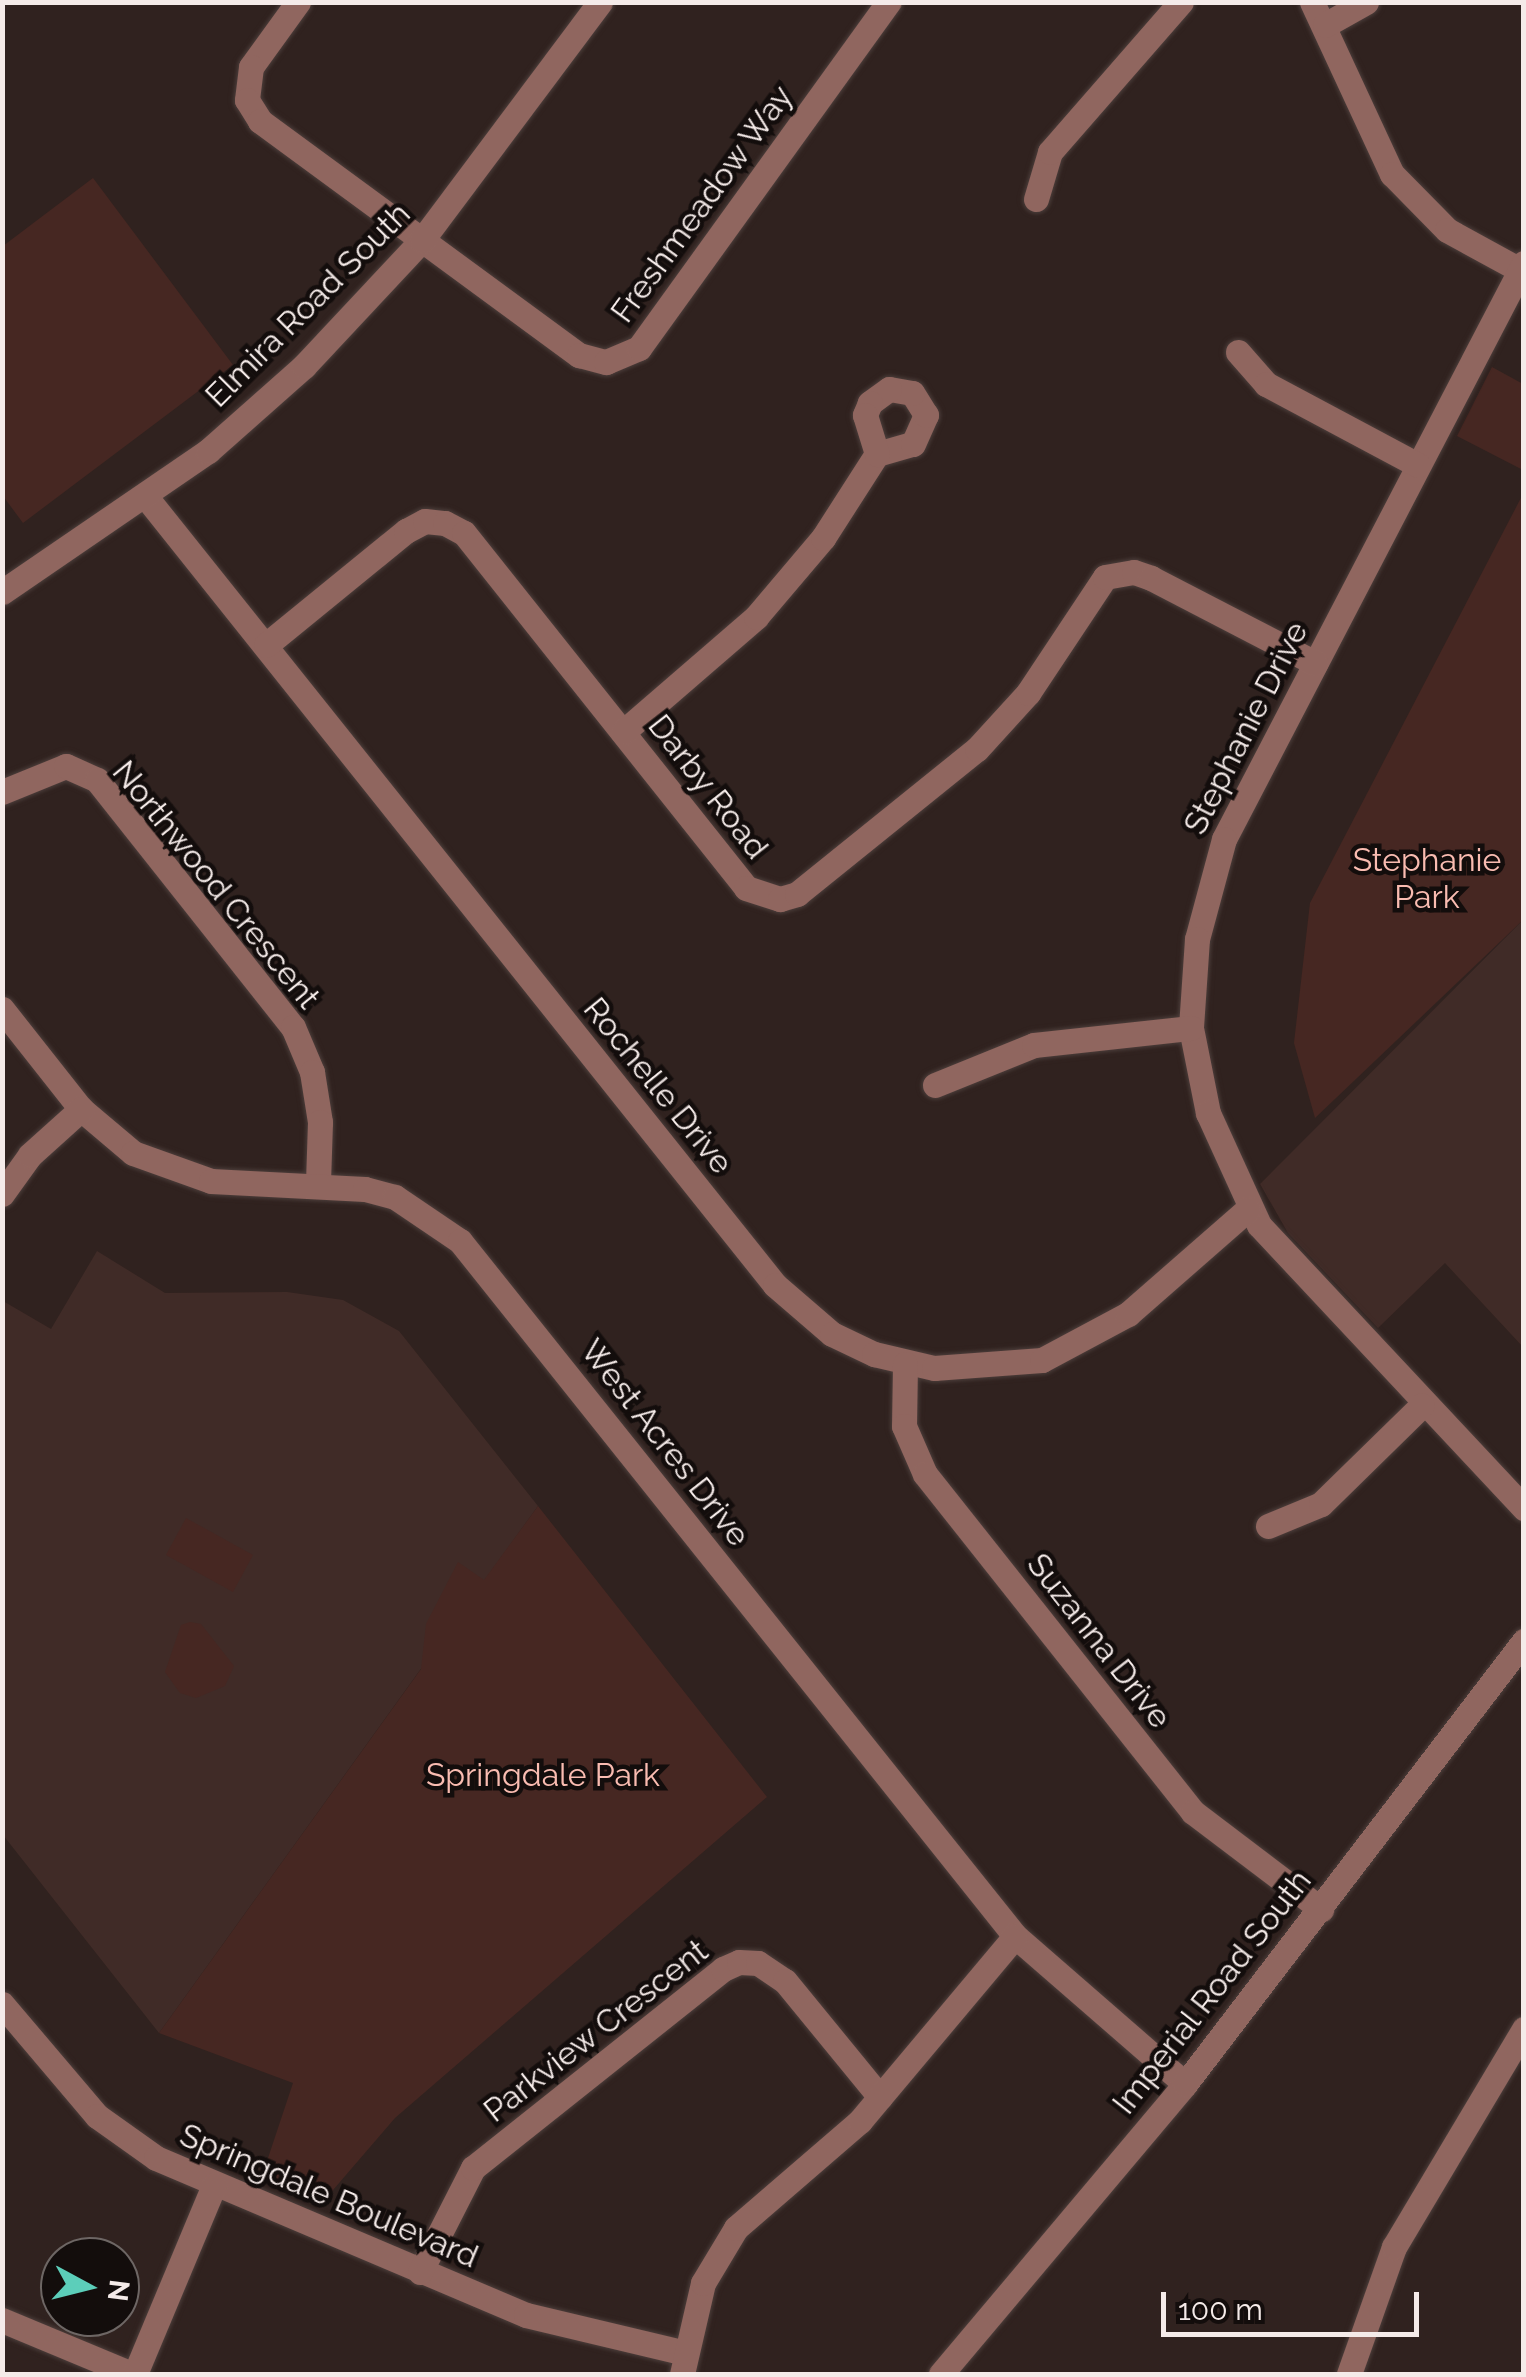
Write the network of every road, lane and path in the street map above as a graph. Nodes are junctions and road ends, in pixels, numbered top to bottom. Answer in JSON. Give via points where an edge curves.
{"nodes":[{"id":1,"x":298,"y":2,"type":"edge"},
{"id":2,"x":600,"y":2,"type":"edge"},
{"id":3,"x":889,"y":2,"type":"edge"},
{"id":4,"x":1180,"y":2,"type":"edge"},
{"id":5,"x":1312,"y":2,"type":"edge"},
{"id":6,"x":1366,"y":2,"type":"edge"},
{"id":7,"x":1326,"y":26,"type":"junction"},
{"id":8,"x":1036,"y":199,"type":"dead end"},
{"id":9,"x":422,"y":240,"type":"junction"},
{"id":10,"x":1522,"y":266,"type":"edge"},
{"id":11,"x":1238,"y":352,"type":"dead end"},
{"id":12,"x":877,"y":454,"type":"dead end"},
{"id":13,"x":1418,"y":465,"type":"junction"},
{"id":14,"x":146,"y":497,"type":"junction"},
{"id":15,"x":2,"y":592,"type":"edge"},
{"id":16,"x":266,"y":646,"type":"junction"},
{"id":17,"x":1315,"y":662,"type":"junction"},
{"id":18,"x":623,"y":732,"type":"junction"},
{"id":19,"x":2,"y":792,"type":"edge"},
{"id":20,"x":2,"y":1009,"type":"edge"},
{"id":21,"x":1192,"y":1028,"type":"junction"},
{"id":22,"x":935,"y":1085,"type":"dead end"},
{"id":23,"x":82,"y":1109,"type":"junction"},
{"id":24,"x":318,"y":1183,"type":"junction"},
{"id":25,"x":2,"y":1194,"type":"edge"},
{"id":26,"x":1248,"y":1209,"type":"junction"},
{"id":27,"x":905,"y":1364,"type":"junction"},
{"id":28,"x":1422,"y":1406,"type":"junction"},
{"id":29,"x":1524,"y":1508,"type":"edge"},
{"id":30,"x":1268,"y":1526,"type":"dead end"},
{"id":31,"x":1524,"y":1641,"type":"edge"},
{"id":32,"x":1321,"y":1909,"type":"junction"},
{"id":33,"x":1015,"y":1936,"type":"junction"},
{"id":34,"x":2,"y":2004,"type":"edge"},
{"id":35,"x":1524,"y":2029,"type":"edge"},
{"id":36,"x":1185,"y":2084,"type":"junction"},
{"id":37,"x":880,"y":2098,"type":"junction"},
{"id":38,"x":214,"y":2185,"type":"junction"},
{"id":39,"x":420,"y":2272,"type":"junction"},
{"id":40,"x":2,"y":2320,"type":"edge"},
{"id":41,"x":684,"y":2364,"type":"edge"},
{"id":42,"x":134,"y":2374,"type":"edge"},
{"id":43,"x":941,"y":2374,"type":"edge"},
{"id":44,"x":1349,"y":2374,"type":"edge"}],
"edges":[{"from":1,"to":9,"type":"street","name":"Freshmeadow Way","via":[[251,67],[246,87],[254,113]]},
{"from":2,"to":9,"type":"street","name":"Elmira Road South"},
{"from":3,"to":9,"type":"street","name":"Freshmeadow Way","via":[[630,356],[606,362],[579,355]]},
{"from":4,"to":8,"type":"street","via":[[1050,152]]},
{"from":5,"to":7,"type":"street"},
{"from":6,"to":7,"type":"street"},
{"from":7,"to":10,"type":"street","via":[[1392,174],[1447,230]]},
{"from":9,"to":14,"type":"street","name":"Elmira Road South","via":[[304,366]]},
{"from":10,"to":13,"type":"street","name":"Stephanie Drive"},
{"from":11,"to":13,"type":"street","via":[[1266,384]]},
{"from":12,"to":18,"type":"street","via":[[823,538],[756,617]]},
{"from":13,"to":17,"type":"street","name":"Stephanie Drive"},
{"from":14,"to":15,"type":"street","name":"Elmira Road South"},
{"from":14,"to":16,"type":"street","name":"Rochelle Drive"},
{"from":16,"to":18,"type":"street","name":"Darby Road","via":[[406,531],[425,521],[445,522],[464,533]]},
{"from":16,"to":27,"type":"street","name":"Rochelle Drive","via":[[775,1285],[832,1334]]},
{"from":17,"to":18,"type":"street","name":"Darby Road","via":[[1151,578],[1134,572],[1105,578],[1028,693],[977,749],[797,894],[780,899],[746,888]]},
{"from":17,"to":21,"type":"street","name":"Stephanie Drive","via":[[1213,868],[1196,939]]},
{"from":19,"to":24,"type":"street","name":"Northwood Crescent","via":[[66,766],[97,780],[292,1027],[315,1088]]},
{"from":20,"to":23,"type":"street","name":"West Acres Drive"},
{"from":21,"to":22,"type":"street","via":[[1034,1045]]},
{"from":21,"to":26,"type":"street","name":"Stephanie Drive","via":[[1208,1113]]},
{"from":23,"to":24,"type":"street","name":"West Acres Drive","via":[[107,1135],[170,1172],[211,1182]]},
{"from":23,"to":25,"type":"street","via":[[30,1156]]},
{"from":24,"to":33,"type":"street","name":"West Acres Drive","via":[[395,1197],[460,1241]]},
{"from":26,"to":27,"type":"street","name":"Rochelle Drive","via":[[1128,1314],[1075,1346],[1003,1367]]},
{"from":26,"to":28,"type":"street","name":"Stephanie Drive","via":[[1285,1260]]},
{"from":27,"to":32,"type":"street","name":"Suzanna Drive","via":[[904,1426],[925,1474],[1193,1812]]},
{"from":28,"to":29,"type":"street","name":"Stephanie Drive"},
{"from":28,"to":30,"type":"street","via":[[1321,1504]]},
{"from":31,"to":32,"type":"street","name":"Imperial Road South","via":[[1445,1736]]},
{"from":32,"to":36,"type":"street","name":"Imperial Road South"},
{"from":33,"to":36,"type":"street","name":"West Acres Drive"},
{"from":33,"to":37,"type":"street"},
{"from":34,"to":38,"type":"street","name":"Springdale Boulevard","via":[[97,2116],[156,2158]]},
{"from":35,"to":44,"type":"street","via":[[1394,2247]]},
{"from":36,"to":43,"type":"street","name":"Imperial Road South"},
{"from":37,"to":39,"type":"street","name":"Parkview Crescent","via":[[772,1969],[740,1962],[722,1968],[474,2168]]},
{"from":37,"to":41,"type":"street","via":[[842,2140],[736,2228],[703,2283]]},
{"from":38,"to":39,"type":"street","name":"Springdale Boulevard"},
{"from":38,"to":42,"type":"street"},
{"from":39,"to":41,"type":"street","name":"Springdale Boulevard"},
{"from":40,"to":42,"type":"street"}]}
